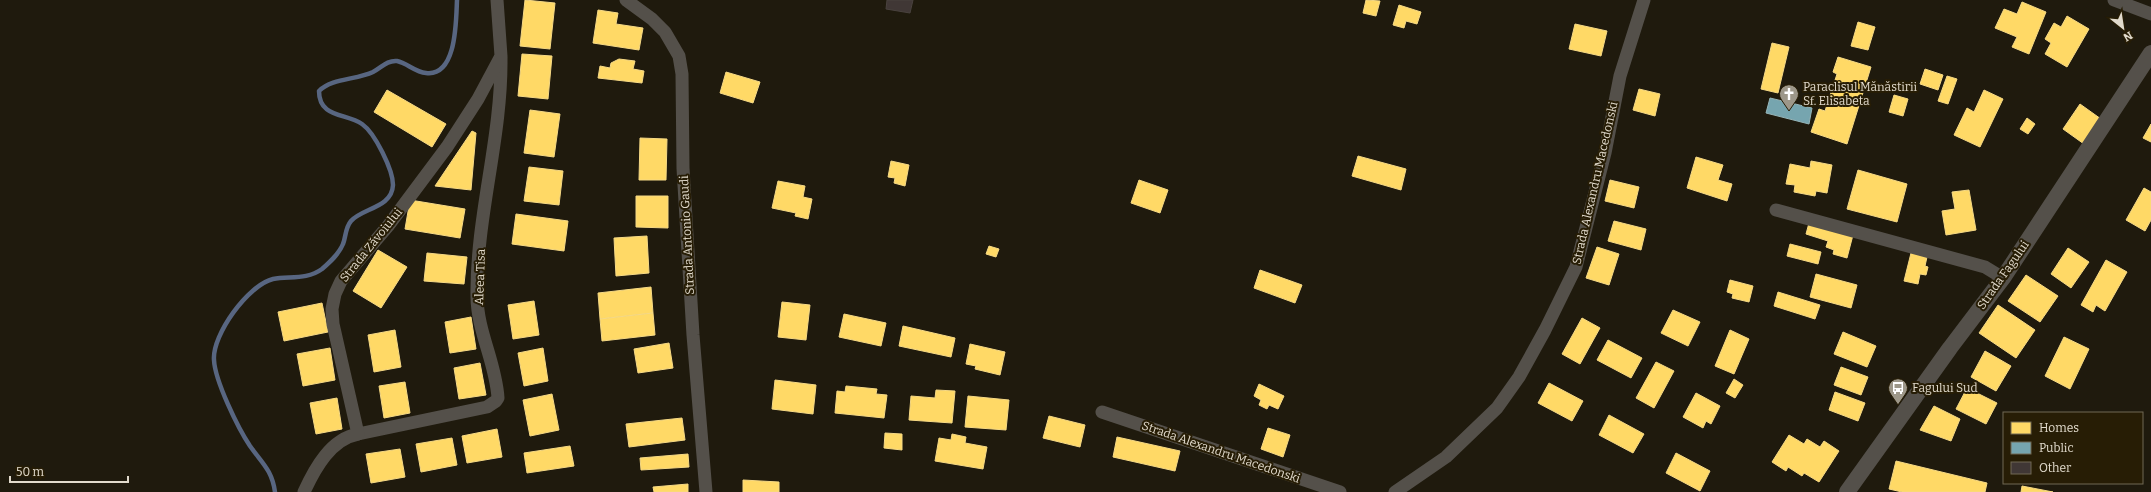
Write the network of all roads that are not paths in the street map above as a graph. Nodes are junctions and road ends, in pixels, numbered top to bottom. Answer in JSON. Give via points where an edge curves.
{"nodes":[{"id":1,"x":497,"y":0,"type":"edge"},
{"id":2,"x":626,"y":0,"type":"edge"},
{"id":3,"x":1644,"y":0,"type":"edge"},
{"id":4,"x":2114,"y":0,"type":"edge"},
{"id":5,"x":2151,"y":14,"type":"edge"},
{"id":6,"x":2151,"y":53,"type":"edge"},
{"id":7,"x":501,"y":56,"type":"junction"},
{"id":8,"x":1776,"y":210,"type":"dead end"},
{"id":9,"x":2003,"y":278,"type":"junction"},
{"id":10,"x":1102,"y":412,"type":"dead end"},
{"id":11,"x":358,"y":434,"type":"junction"},
{"id":12,"x":304,"y":492,"type":"edge"},
{"id":13,"x":706,"y":492,"type":"edge"},
{"id":14,"x":1340,"y":492,"type":"edge"},
{"id":15,"x":1395,"y":492,"type":"edge"},
{"id":16,"x":1847,"y":492,"type":"edge"}],
"edges":[{"from":1,"to":7,"type":"street"},
{"from":2,"to":13,"type":"street","name":"Strada Antonio Gaudi","via":[[652,18],[665,32],[679,56],[682,74],[683,168]]},
{"from":3,"to":15,"type":"street","name":"Strada Alexandru Macedonski","via":[[1620,76],[1605,152],[1576,267],[1545,330],[1519,377],[1497,408],[1446,456]]},
{"from":4,"to":5,"type":"street"},
{"from":6,"to":9,"type":"street","name":"Strada Fagului"},
{"from":7,"to":11,"type":"street","name":"Strada Zăvoiului","via":[[478,99],[447,147],[388,226],[341,281],[335,294],[333,324]]},
{"from":7,"to":11,"type":"street","name":"Aleea Tisa","via":[[500,102],[479,262],[477,298],[498,398],[487,407]]},
{"from":8,"to":9,"type":"street","via":[[1985,266]]},
{"from":9,"to":16,"type":"street","name":"Strada Fagului"},
{"from":10,"to":14,"type":"street","name":"Strada Alexandru Macedonski"},
{"from":11,"to":12,"type":"street","via":[[347,436],[335,445],[317,468]]}]}
